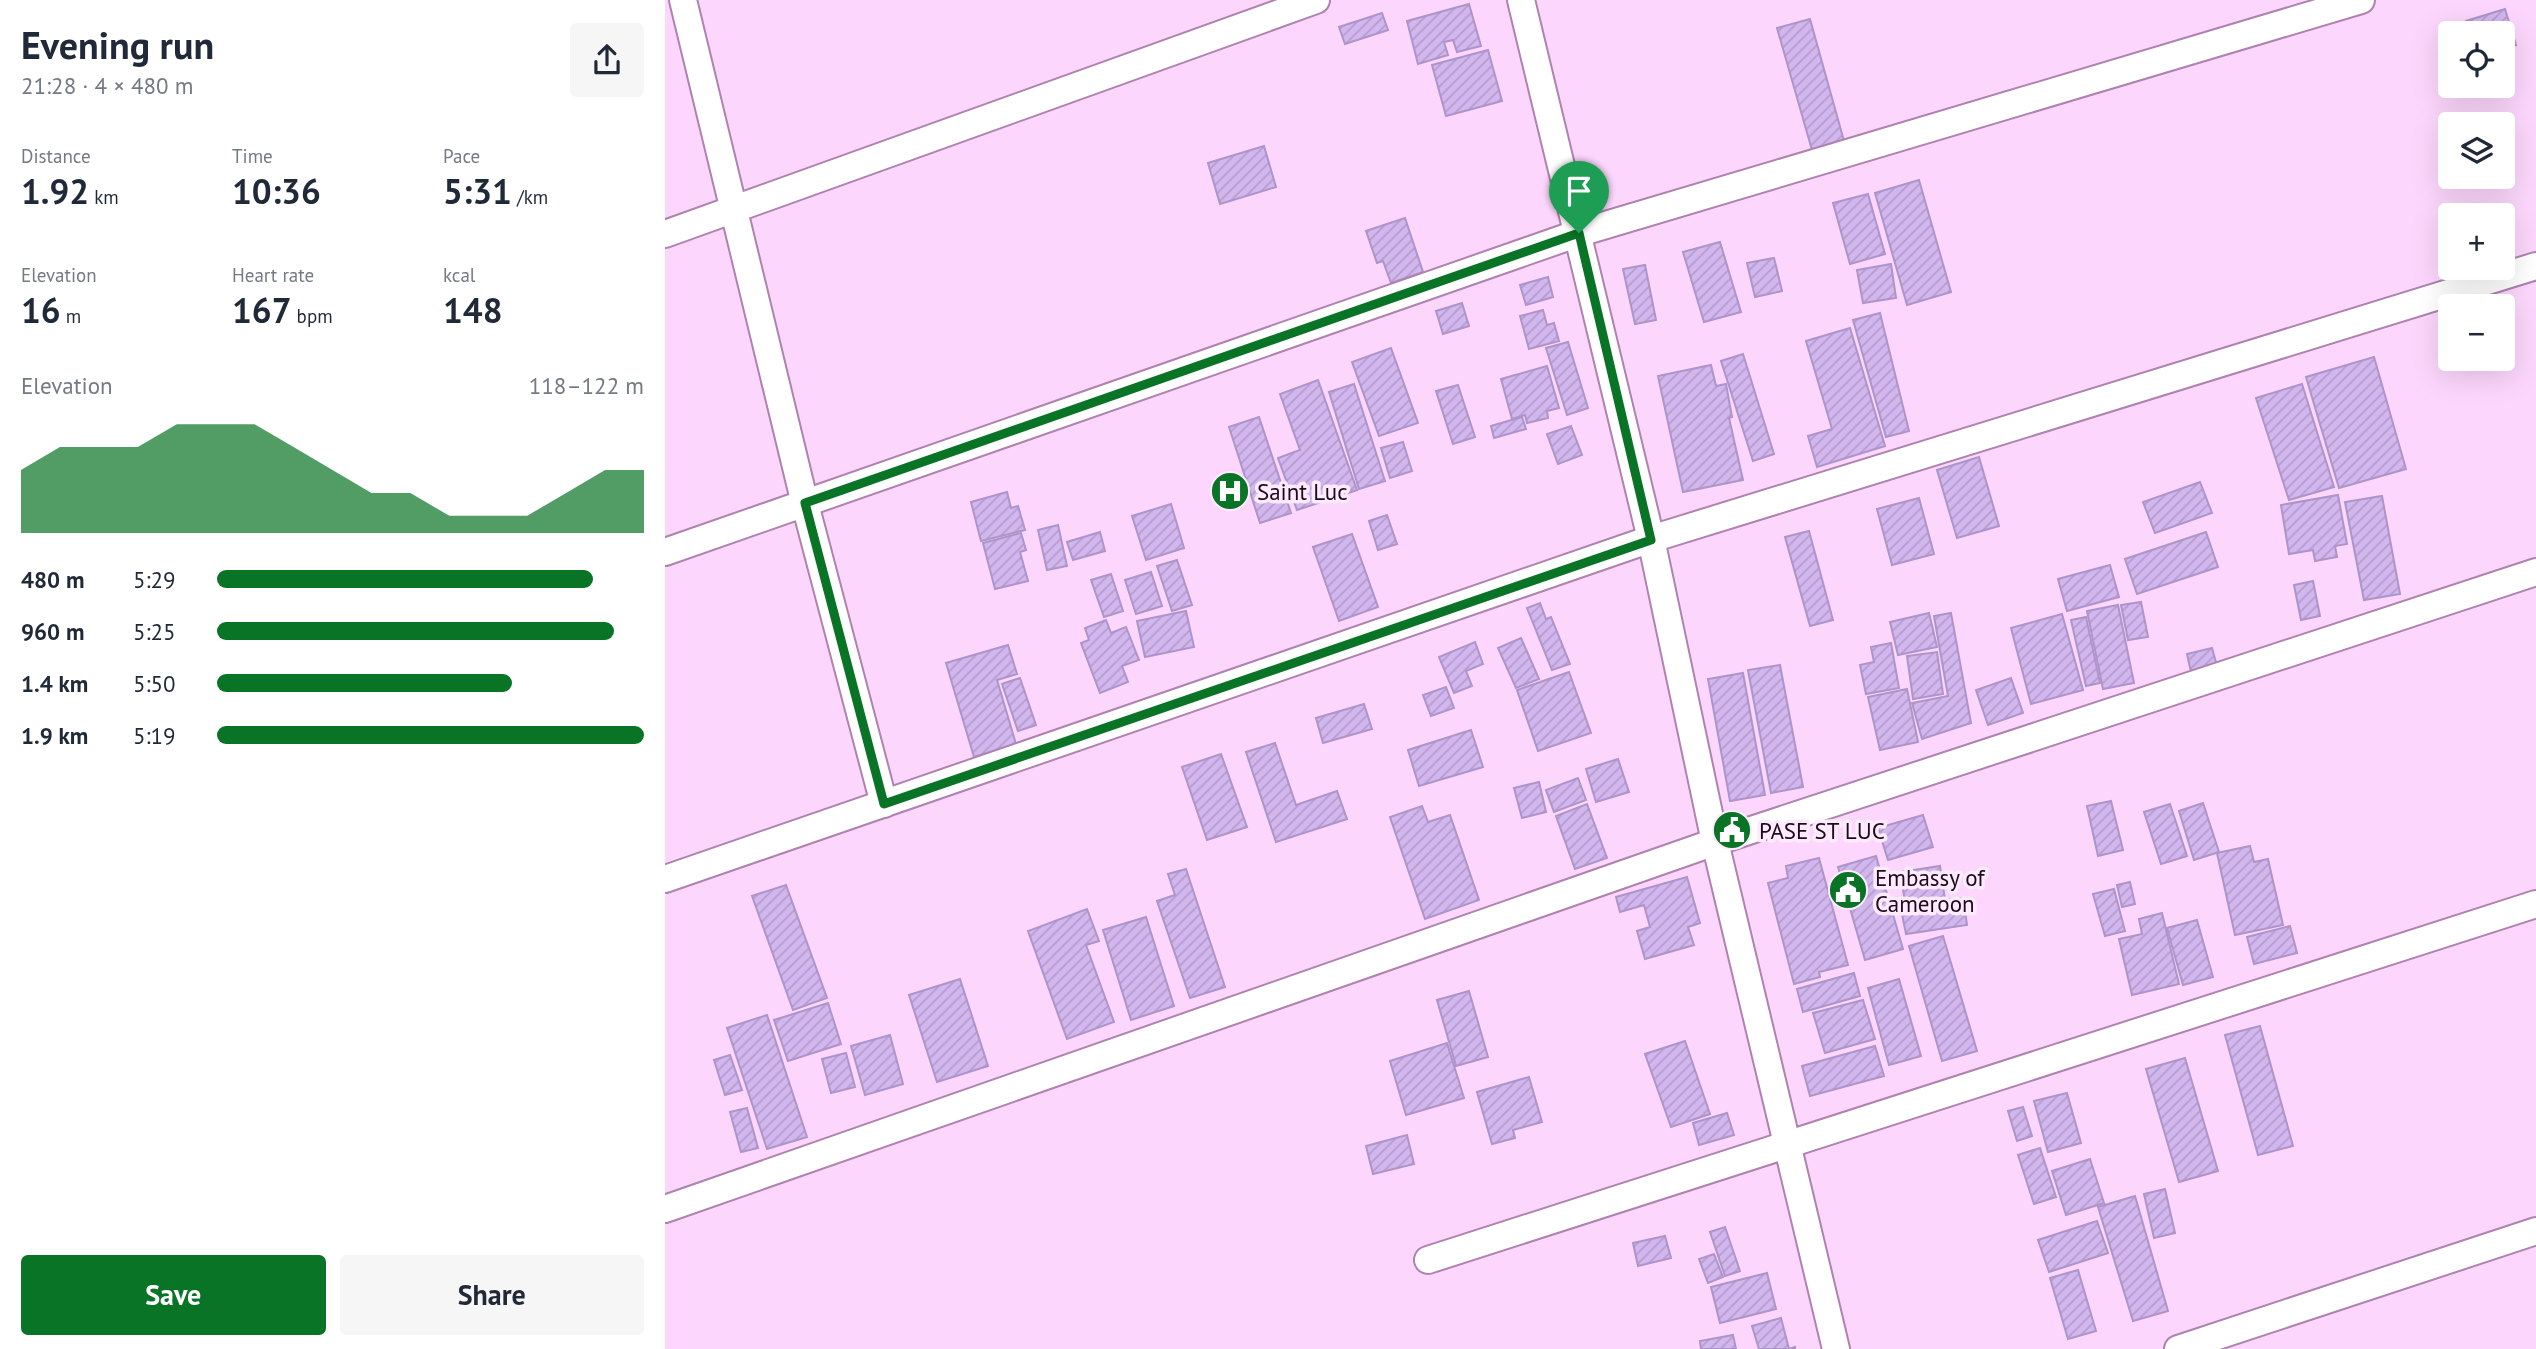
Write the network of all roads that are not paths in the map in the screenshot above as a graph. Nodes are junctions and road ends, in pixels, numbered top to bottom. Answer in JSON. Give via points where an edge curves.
{"nodes":[{"id":1,"x":683,"y":0,"type":"edge"},
{"id":2,"x":1316,"y":0,"type":"edge"},
{"id":3,"x":1521,"y":0,"type":"edge"},
{"id":4,"x":2361,"y":0,"type":"edge"},
{"id":5,"x":736,"y":209,"type":"junction"},
{"id":6,"x":1579,"y":233,"type":"junction"},
{"id":7,"x":665,"y":234,"type":"edge"},
{"id":8,"x":2536,"y":266,"type":"edge"},
{"id":9,"x":805,"y":503,"type":"junction"},
{"id":10,"x":1651,"y":540,"type":"junction"},
{"id":11,"x":665,"y":552,"type":"edge"},
{"id":12,"x":2536,"y":572,"type":"edge"},
{"id":13,"x":884,"y":804,"type":"junction"},
{"id":14,"x":1715,"y":842,"type":"junction"},
{"id":15,"x":665,"y":879,"type":"edge"},
{"id":16,"x":2536,"y":904,"type":"edge"},
{"id":17,"x":1788,"y":1145,"type":"junction"},
{"id":18,"x":665,"y":1209,"type":"edge"},
{"id":19,"x":2536,"y":1231,"type":"edge"},
{"id":20,"x":1428,"y":1260,"type":"dead end"},
{"id":21,"x":1836,"y":1349,"type":"edge"},
{"id":22,"x":2178,"y":1349,"type":"edge"}],
"edges":[{"from":1,"to":5,"type":"street"},
{"from":2,"to":5,"type":"street"},
{"from":3,"to":6,"type":"street"},
{"from":4,"to":6,"type":"street"},
{"from":5,"to":7,"type":"street"},
{"from":5,"to":9,"type":"street"},
{"from":6,"to":9,"type":"street"},
{"from":6,"to":10,"type":"street"},
{"from":8,"to":10,"type":"street"},
{"from":9,"to":11,"type":"street"},
{"from":9,"to":13,"type":"street"},
{"from":10,"to":13,"type":"street"},
{"from":10,"to":14,"type":"street"},
{"from":12,"to":14,"type":"street"},
{"from":13,"to":15,"type":"street"},
{"from":14,"to":17,"type":"street"},
{"from":14,"to":18,"type":"street"},
{"from":16,"to":17,"type":"street"},
{"from":17,"to":20,"type":"street"},
{"from":17,"to":21,"type":"street"},
{"from":19,"to":22,"type":"street"}]}
